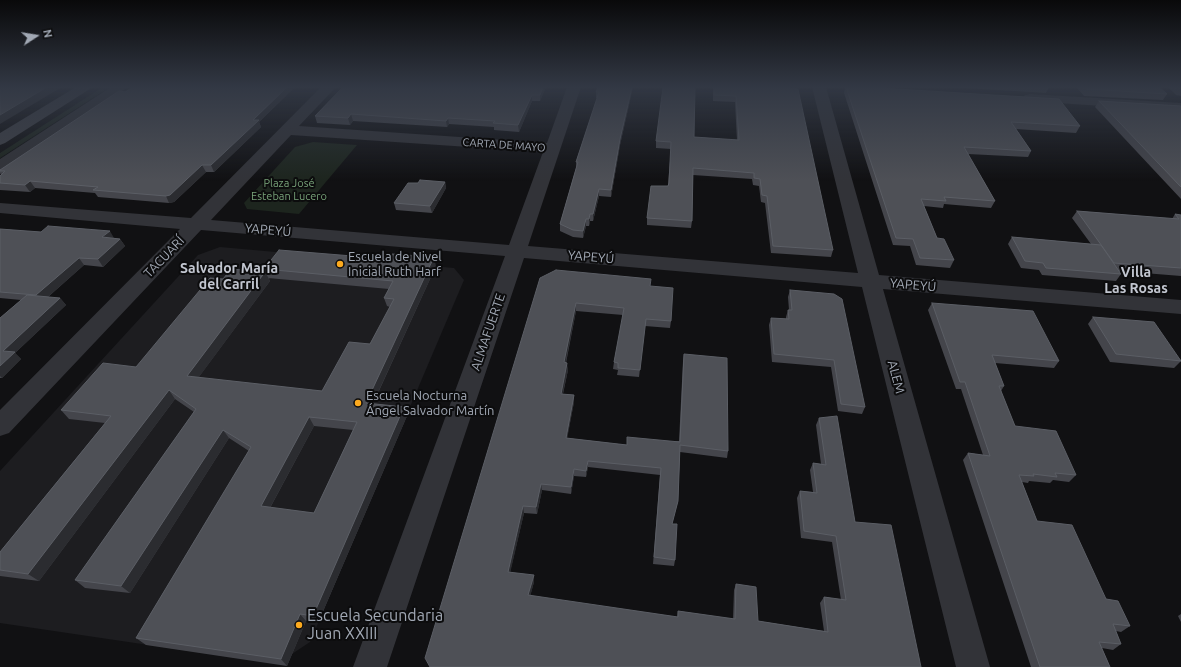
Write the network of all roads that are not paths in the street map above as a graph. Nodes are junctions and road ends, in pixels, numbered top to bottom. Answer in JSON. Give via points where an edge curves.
{"nodes":[{"id":1,"x":35,"y":118,"type":"edge"},
{"id":2,"x":73,"y":118,"type":"edge"},
{"id":3,"x":298,"y":118,"type":"edge"},
{"id":4,"x":563,"y":118,"type":"edge"},
{"id":5,"x":827,"y":118,"type":"edge"},
{"id":6,"x":287,"y":130,"type":"junction"},
{"id":7,"x":0,"y":140,"type":"edge"},
{"id":8,"x":552,"y":148,"type":"junction"},
{"id":9,"x":0,"y":166,"type":"edge"},
{"id":10,"x":0,"y":208,"type":"edge"},
{"id":11,"x":196,"y":224,"type":"junction"},
{"id":12,"x":516,"y":251,"type":"junction"},
{"id":13,"x":871,"y":281,"type":"junction"},
{"id":14,"x":1181,"y":307,"type":"edge"},
{"id":15,"x":0,"y":426,"type":"edge"},
{"id":16,"x":370,"y":667,"type":"edge"},
{"id":17,"x":973,"y":667,"type":"edge"}],
"edges":[{"from":1,"to":7,"type":"main road"},
{"from":2,"to":9,"type":"street"},
{"from":3,"to":6,"type":"street","name":"TACUARÍ"},
{"from":4,"to":8,"type":"street","name":"ALMAFUERTE"},
{"from":5,"to":13,"type":"street","name":"ALEM"},
{"from":6,"to":8,"type":"street","name":"CARTA DE MAYO"},
{"from":6,"to":11,"type":"street","name":"TACUARÍ"},
{"from":8,"to":12,"type":"street","name":"ALMAFUERTE"},
{"from":10,"to":11,"type":"street","name":"YAPEYÚ"},
{"from":11,"to":12,"type":"street","name":"YAPEYÚ"},
{"from":11,"to":15,"type":"street","name":"TACUARÍ"},
{"from":12,"to":13,"type":"street","name":"YAPEYÚ"},
{"from":12,"to":16,"type":"street","name":"ALMAFUERTE"},
{"from":13,"to":14,"type":"street","name":"YAPEYÚ"},
{"from":13,"to":17,"type":"street","name":"ALEM"}]}
